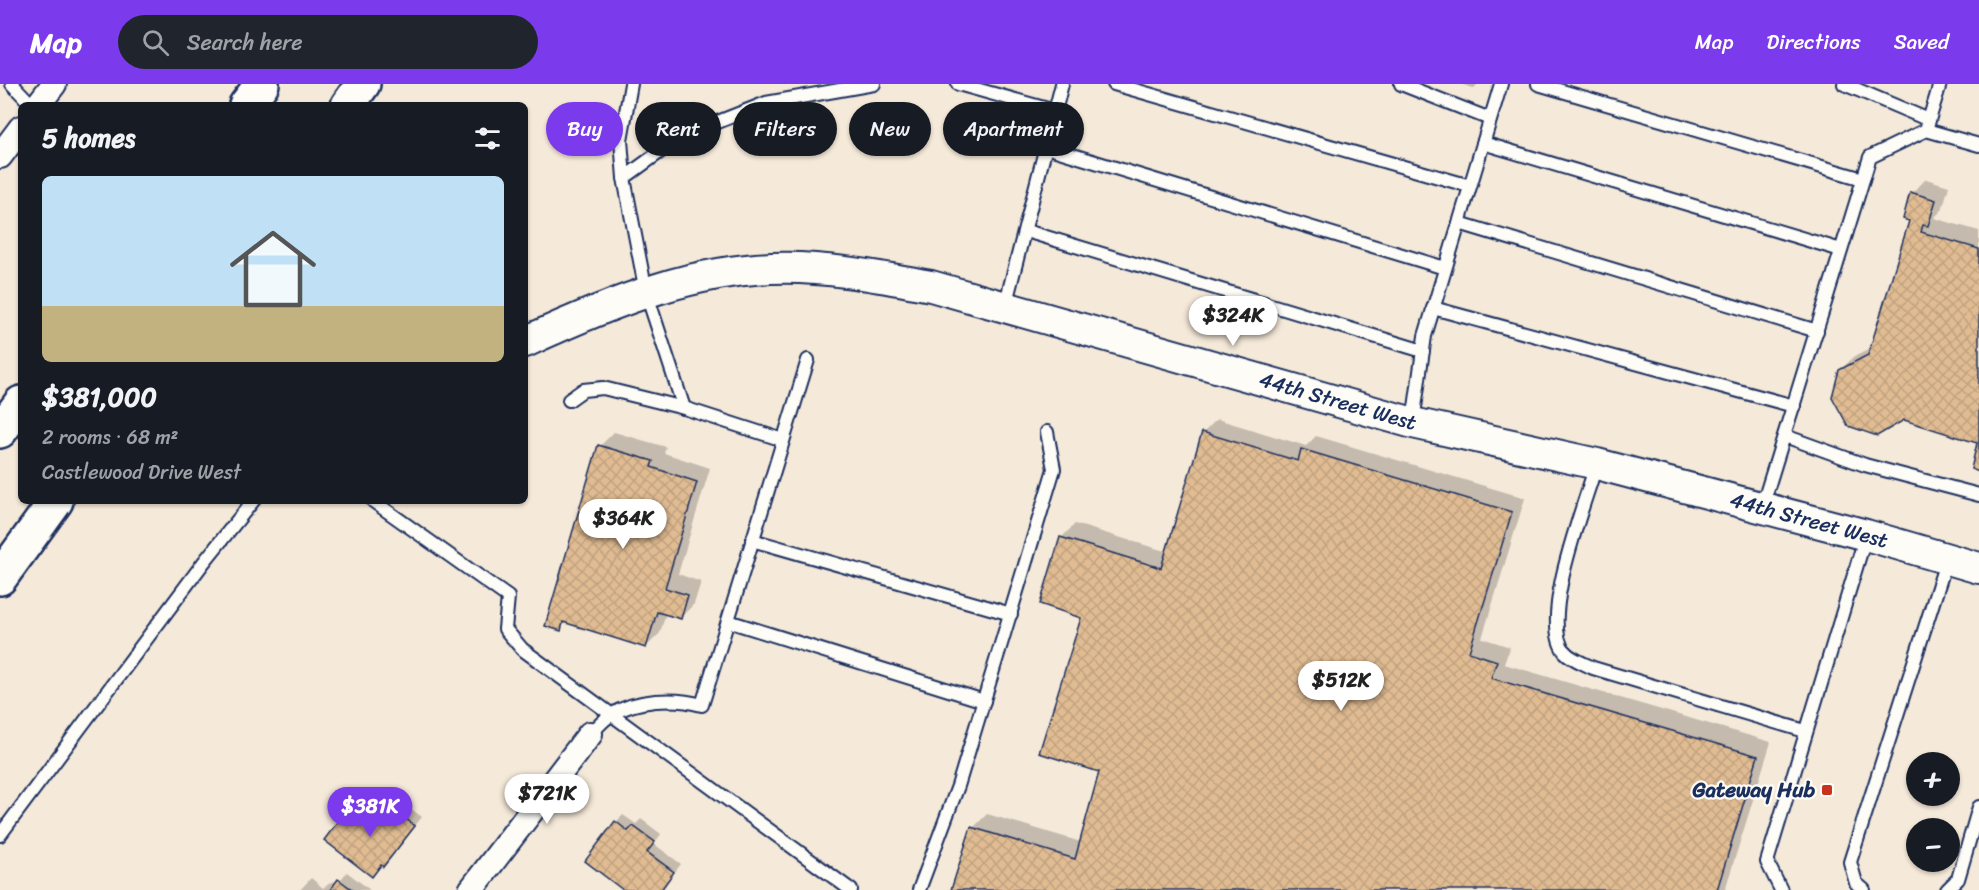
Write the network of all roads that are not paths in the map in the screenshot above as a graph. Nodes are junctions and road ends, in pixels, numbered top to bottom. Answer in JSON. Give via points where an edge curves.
{"nodes":[{"id":1,"x":12,"y":84,"type":"edge"},
{"id":2,"x":54,"y":84,"type":"edge"},
{"id":3,"x":262,"y":84,"type":"edge"},
{"id":4,"x":363,"y":84,"type":"edge"},
{"id":5,"x":631,"y":84,"type":"edge"},
{"id":6,"x":874,"y":84,"type":"edge"},
{"id":7,"x":958,"y":84,"type":"edge"},
{"id":8,"x":1062,"y":84,"type":"edge"},
{"id":9,"x":1114,"y":84,"type":"edge"},
{"id":10,"x":1401,"y":84,"type":"edge"},
{"id":11,"x":1501,"y":84,"type":"edge"},
{"id":12,"x":1538,"y":84,"type":"edge"},
{"id":13,"x":1844,"y":84,"type":"edge"},
{"id":14,"x":1940,"y":84,"type":"edge"},
{"id":15,"x":29,"y":102,"type":"edge"},
{"id":16,"x":40,"y":102,"type":"edge"},
{"id":17,"x":248,"y":102,"type":"edge"},
{"id":18,"x":350,"y":102,"type":"edge"},
{"id":19,"x":1023,"y":102,"type":"edge"},
{"id":20,"x":1057,"y":102,"type":"edge"},
{"id":21,"x":1490,"y":119,"type":"junction"},
{"id":22,"x":1927,"y":125,"type":"junction"},
{"id":23,"x":18,"y":132,"type":"edge"},
{"id":24,"x":1483,"y":143,"type":"junction"},
{"id":25,"x":1979,"y":145,"type":"edge"},
{"id":26,"x":0,"y":156,"type":"edge"},
{"id":27,"x":1044,"y":156,"type":"edge"},
{"id":28,"x":1076,"y":156,"type":"edge"},
{"id":29,"x":624,"y":178,"type":"junction"},
{"id":30,"x":1863,"y":179,"type":"junction"},
{"id":31,"x":1470,"y":186,"type":"junction"},
{"id":32,"x":1459,"y":223,"type":"junction"},
{"id":33,"x":1026,"y":231,"type":"junction"},
{"id":34,"x":1841,"y":250,"type":"junction"},
{"id":35,"x":1445,"y":268,"type":"junction"},
{"id":36,"x":646,"y":292,"type":"junction"},
{"id":37,"x":1005,"y":306,"type":"junction"},
{"id":38,"x":1433,"y":308,"type":"junction"},
{"id":39,"x":1817,"y":331,"type":"junction"},
{"id":40,"x":528,"y":341,"type":"edge"},
{"id":41,"x":1423,"y":351,"type":"junction"},
{"id":42,"x":808,"y":360,"type":"dead end"},
{"id":43,"x":569,"y":400,"type":"dead end"},
{"id":44,"x":18,"y":401,"type":"edge"},
{"id":45,"x":1794,"y":406,"type":"junction"},
{"id":46,"x":18,"y":407,"type":"edge"},
{"id":47,"x":684,"y":408,"type":"junction"},
{"id":48,"x":0,"y":422,"type":"edge"},
{"id":49,"x":1413,"y":423,"type":"junction"},
{"id":50,"x":0,"y":431,"type":"edge"},
{"id":51,"x":1047,"y":432,"type":"dead end"},
{"id":52,"x":1785,"y":436,"type":"junction"},
{"id":53,"x":783,"y":440,"type":"junction"},
{"id":54,"x":1596,"y":464,"type":"junction"},
{"id":55,"x":1979,"y":495,"type":"edge"},
{"id":56,"x":54,"y":504,"type":"edge"},
{"id":57,"x":251,"y":504,"type":"edge"},
{"id":58,"x":377,"y":504,"type":"edge"},
{"id":59,"x":1762,"y":507,"type":"junction"},
{"id":60,"x":1866,"y":535,"type":"junction"},
{"id":61,"x":752,"y":540,"type":"junction"},
{"id":62,"x":1947,"y":559,"type":"junction"},
{"id":63,"x":1979,"y":568,"type":"edge"},
{"id":64,"x":0,"y":578,"type":"edge"},
{"id":65,"x":1011,"y":614,"type":"junction"},
{"id":66,"x":728,"y":621,"type":"junction"},
{"id":67,"x":984,"y":701,"type":"junction"},
{"id":68,"x":611,"y":714,"type":"junction"},
{"id":69,"x":1805,"y":731,"type":"junction"},
{"id":70,"x":590,"y":734,"type":"joint"},
{"id":71,"x":1979,"y":807,"type":"edge"},
{"id":72,"x":0,"y":835,"type":"edge"},
{"id":73,"x":484,"y":885,"type":"edge"},
{"id":74,"x":851,"y":890,"type":"edge"},
{"id":75,"x":919,"y":890,"type":"edge"},
{"id":76,"x":1780,"y":890,"type":"edge"},
{"id":77,"x":1864,"y":890,"type":"edge"},
{"id":78,"x":1947,"y":890,"type":"edge"}],
"edges":[{"from":1,"to":15,"type":"lane"},
{"from":2,"to":16,"type":"street"},
{"from":3,"to":17,"type":"highway"},
{"from":4,"to":18,"type":"highway"},
{"from":5,"to":29,"type":"lane","via":[[621,140]]},
{"from":6,"to":29,"type":"lane","via":[[766,103],[681,136]]},
{"from":7,"to":19,"type":"lane"},
{"from":8,"to":20,"type":"lane"},
{"from":9,"to":31,"type":"lane"},
{"from":10,"to":21,"type":"lane"},
{"from":11,"to":21,"type":"lane"},
{"from":12,"to":30,"type":"lane"},
{"from":13,"to":22,"type":"lane"},
{"from":14,"to":22,"type":"lane"},
{"from":21,"to":24,"type":"lane"},
{"from":22,"to":25,"type":"lane"},
{"from":22,"to":30,"type":"lane","via":[[1870,157]]},
{"from":23,"to":26,"type":"street"},
{"from":24,"to":31,"type":"lane"},
{"from":24,"to":34,"type":"lane"},
{"from":27,"to":33,"type":"lane"},
{"from":28,"to":35,"type":"lane"},
{"from":29,"to":36,"type":"lane"},
{"from":30,"to":34,"type":"lane"},
{"from":31,"to":32,"type":"lane"},
{"from":32,"to":35,"type":"lane"},
{"from":32,"to":39,"type":"lane"},
{"from":33,"to":37,"type":"lane"},
{"from":33,"to":41,"type":"lane"},
{"from":34,"to":39,"type":"lane"},
{"from":35,"to":38,"type":"lane"},
{"from":36,"to":37,"type":"street","name":"44th Street West","via":[[738,271],[799,268],[931,286]]},
{"from":36,"to":40,"type":"street","name":"44th Street West"},
{"from":36,"to":47,"type":"lane"},
{"from":37,"to":49,"type":"street","name":"44th Street West"},
{"from":38,"to":41,"type":"lane"},
{"from":38,"to":45,"type":"lane"},
{"from":39,"to":45,"type":"lane"},
{"from":41,"to":49,"type":"lane"},
{"from":42,"to":53,"type":"lane"},
{"from":43,"to":47,"type":"lane","via":[[584,390],[603,388]]},
{"from":44,"to":48,"type":"highway"},
{"from":45,"to":52,"type":"lane"},
{"from":46,"to":50,"type":"highway"},
{"from":47,"to":53,"type":"lane"},
{"from":49,"to":54,"type":"street","name":"44th Street West"},
{"from":51,"to":65,"type":"lane","via":[[1054,469]]},
{"from":52,"to":55,"type":"lane","via":[[1865,465]]},
{"from":52,"to":59,"type":"lane"},
{"from":53,"to":61,"type":"lane"},
{"from":54,"to":59,"type":"street","name":"44th Street West"},
{"from":54,"to":69,"type":"lane","via":[[1556,605],[1557,638],[1566,654],[1593,668]]},
{"from":56,"to":64,"type":"highway"},
{"from":57,"to":72,"type":"lane"},
{"from":58,"to":68,"type":"lane","via":[[508,597],[505,629],[522,649]]},
{"from":59,"to":60,"type":"street","name":"44th Street West"},
{"from":60,"to":62,"type":"street","name":"44th Street West"},
{"from":60,"to":69,"type":"lane"},
{"from":61,"to":65,"type":"lane"},
{"from":61,"to":66,"type":"lane"},
{"from":62,"to":63,"type":"street","name":"44th Street West"},
{"from":62,"to":77,"type":"lane","via":[[1850,862],[1856,883]]},
{"from":65,"to":67,"type":"lane"},
{"from":66,"to":67,"type":"lane"},
{"from":66,"to":68,"type":"lane","via":[[702,705],[686,700],[640,703]]},
{"from":67,"to":75,"type":"lane","via":[[958,786]]},
{"from":68,"to":70,"type":"lane"},
{"from":68,"to":74,"type":"lane"},
{"from":69,"to":76,"type":"lane","via":[[1767,862]]},
{"from":70,"to":73,"type":"street"},
{"from":71,"to":78,"type":"lane","via":[[1958,879]]}]}
